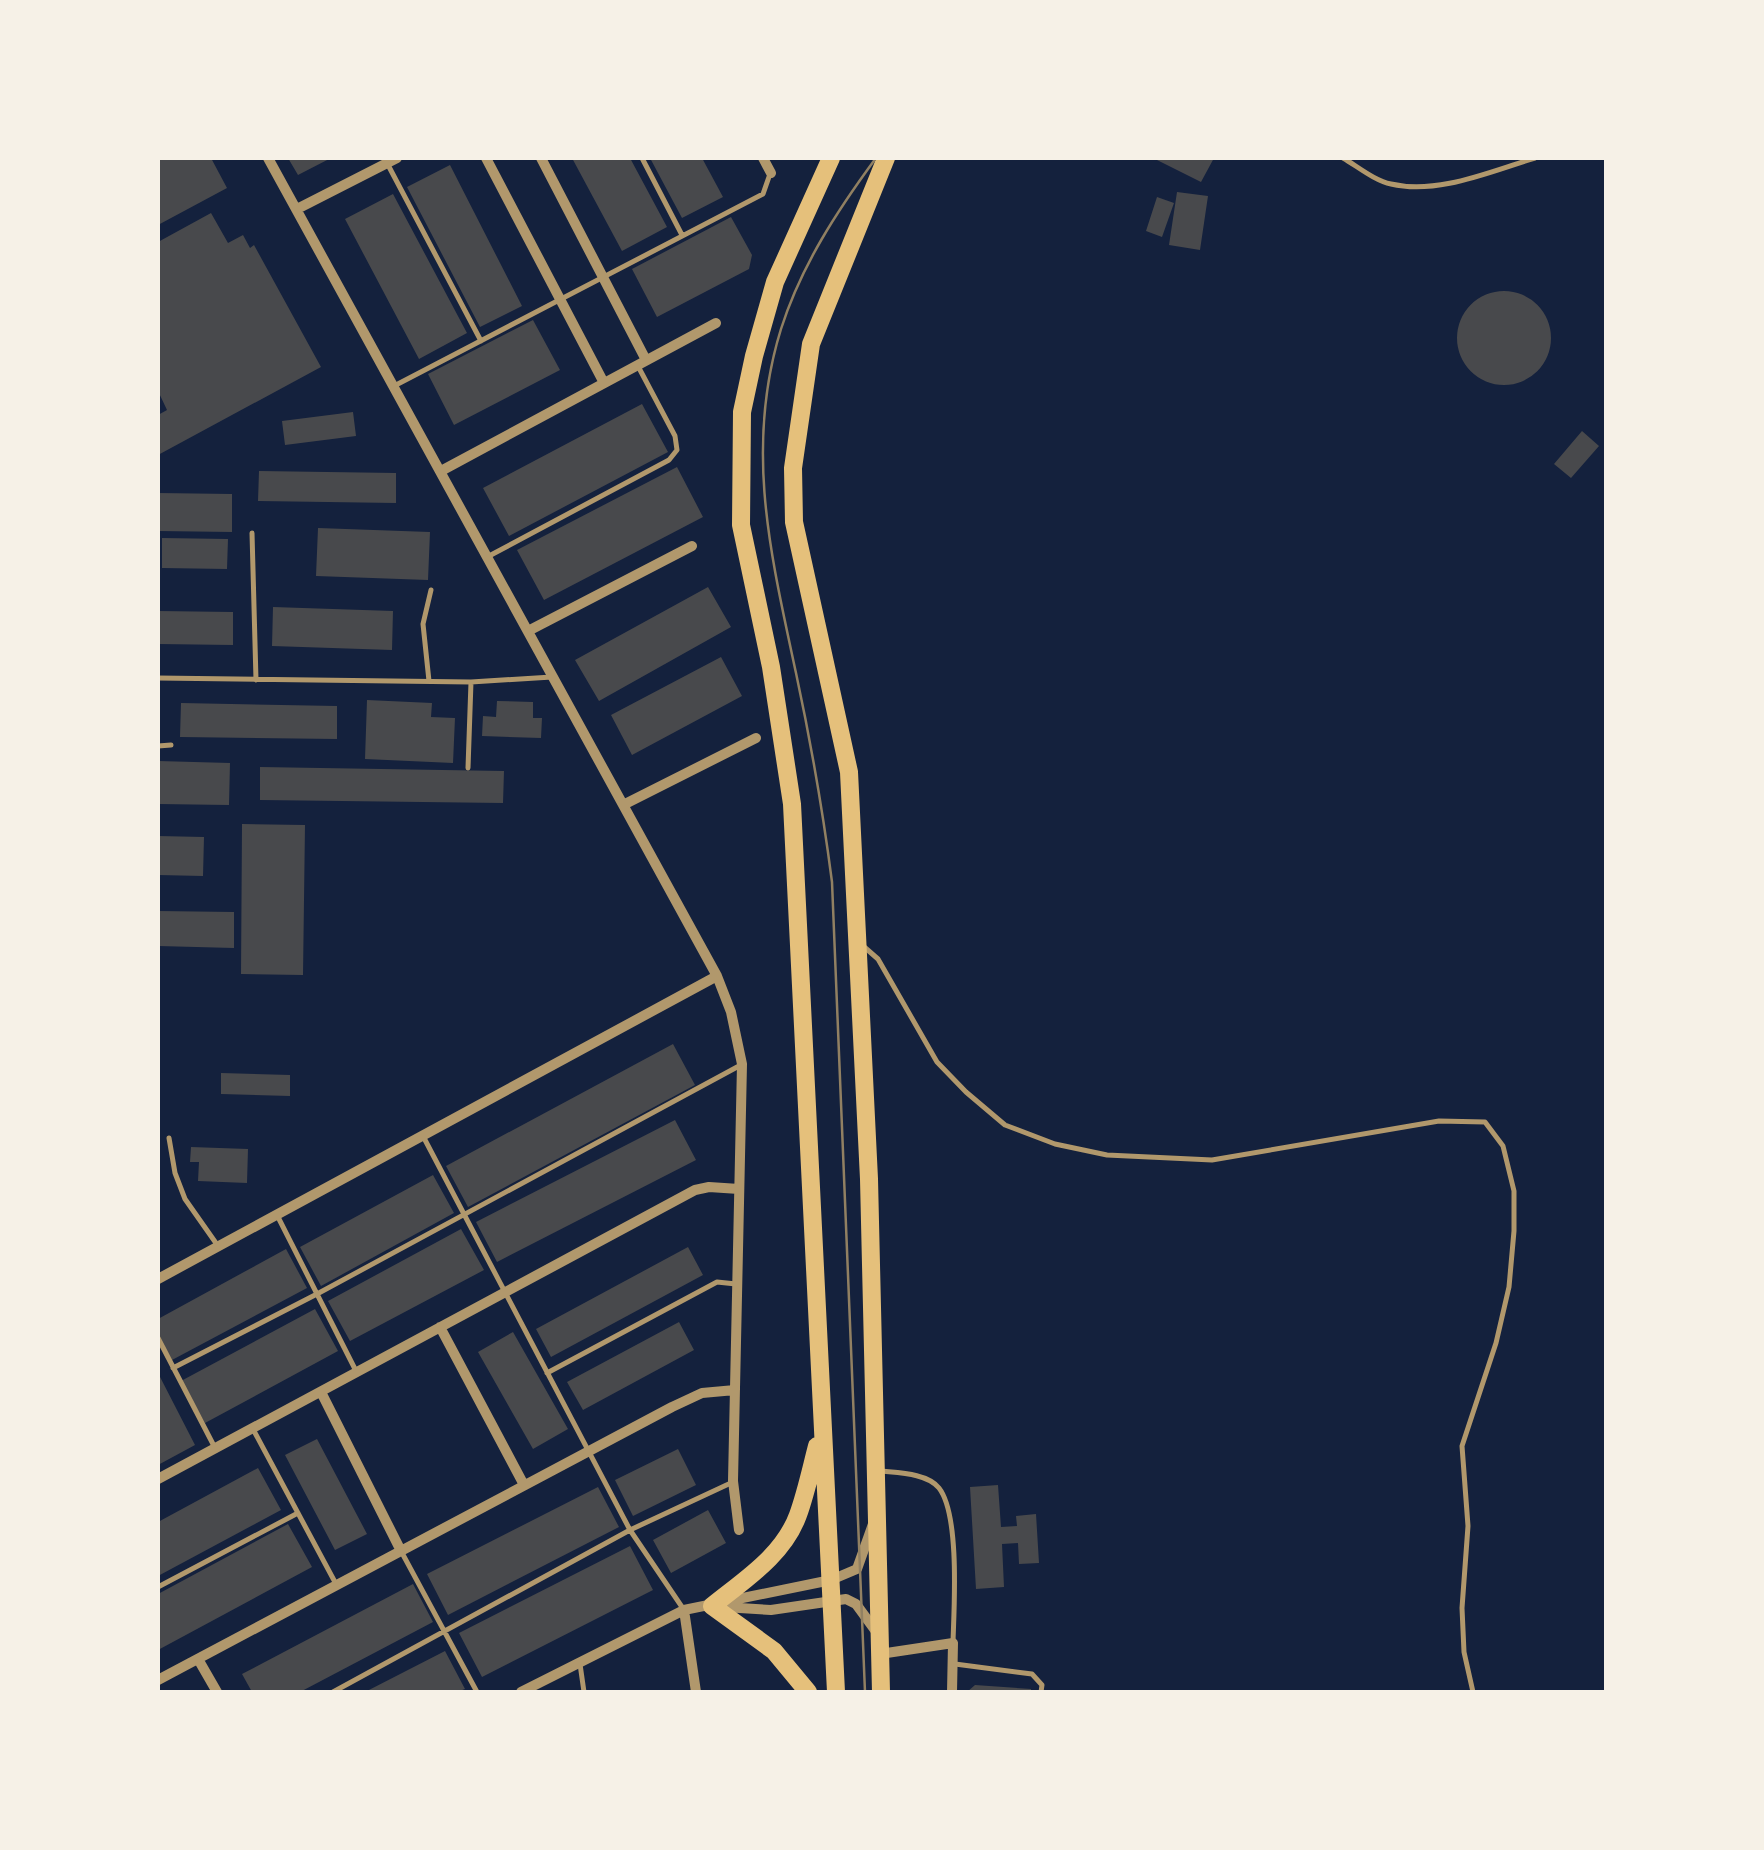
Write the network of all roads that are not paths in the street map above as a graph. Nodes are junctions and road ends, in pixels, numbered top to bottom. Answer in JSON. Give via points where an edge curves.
{"nodes":[{"id":1,"x":268,"y":158,"type":"edge"},
{"id":2,"x":486,"y":158,"type":"edge"},
{"id":3,"x":540,"y":158,"type":"edge"},
{"id":4,"x":642,"y":158,"type":"edge"},
{"id":5,"x":763,"y":158,"type":"edge"},
{"id":6,"x":831,"y":158,"type":"edge"},
{"id":7,"x":886,"y":158,"type":"edge"},
{"id":8,"x":1343,"y":158,"type":"edge"},
{"id":9,"x":1536,"y":158,"type":"edge"},
{"id":10,"x":392,"y":160,"type":"edge"},
{"id":11,"x":770,"y":172,"type":"joint"},
{"id":12,"x":297,"y":209,"type":"junction"},
{"id":13,"x":683,"y":236,"type":"junction"},
{"id":14,"x":603,"y":277,"type":"junction"},
{"id":15,"x":560,"y":300,"type":"junction"},
{"id":16,"x":716,"y":322,"type":"dead end"},
{"id":17,"x":481,"y":340,"type":"junction"},
{"id":18,"x":642,"y":363,"type":"junction"},
{"id":19,"x":604,"y":384,"type":"junction"},
{"id":20,"x":394,"y":386,"type":"junction"},
{"id":21,"x":441,"y":472,"type":"junction"},
{"id":22,"x":252,"y":533,"type":"dead end"},
{"id":23,"x":692,"y":546,"type":"dead end"},
{"id":24,"x":488,"y":556,"type":"junction"},
{"id":25,"x":432,"y":590,"type":"dead end"},
{"id":26,"x":530,"y":630,"type":"junction"},
{"id":27,"x":555,"y":676,"type":"junction"},
{"id":28,"x":158,"y":678,"type":"edge"},
{"id":29,"x":256,"y":680,"type":"junction"},
{"id":30,"x":429,"y":681,"type":"junction"},
{"id":31,"x":472,"y":682,"type":"junction"},
{"id":32,"x":756,"y":738,"type":"dead end"},
{"id":33,"x":171,"y":745,"type":"dead end"},
{"id":34,"x":158,"y":746,"type":"edge"},
{"id":35,"x":468,"y":768,"type":"dead end"},
{"id":36,"x":625,"y":804,"type":"junction"},
{"id":37,"x":855,"y":939,"type":"junction"},
{"id":38,"x":718,"y":976,"type":"junction"},
{"id":39,"x":742,"y":1064,"type":"junction"},
{"id":40,"x":422,"y":1136,"type":"junction"},
{"id":41,"x":169,"y":1138,"type":"dead end"},
{"id":42,"x":739,"y":1189,"type":"junction"},
{"id":43,"x":464,"y":1213,"type":"junction"},
{"id":44,"x":276,"y":1214,"type":"junction"},
{"id":45,"x":218,"y":1246,"type":"junction"},
{"id":46,"x":158,"y":1279,"type":"edge"},
{"id":47,"x":738,"y":1284,"type":"junction"},
{"id":48,"x":506,"y":1292,"type":"junction"},
{"id":49,"x":317,"y":1294,"type":"junction"},
{"id":50,"x":440,"y":1327,"type":"junction"},
{"id":51,"x":158,"y":1338,"type":"edge"},
{"id":52,"x":173,"y":1368,"type":"junction"},
{"id":53,"x":356,"y":1372,"type":"junction"},
{"id":54,"x":548,"y":1373,"type":"junction"},
{"id":55,"x":735,"y":1390,"type":"junction"},
{"id":56,"x":320,"y":1392,"type":"junction"},
{"id":57,"x":253,"y":1428,"type":"junction"},
{"id":58,"x":821,"y":1431,"type":"junction"},
{"id":59,"x":214,"y":1448,"type":"junction"},
{"id":60,"x":589,"y":1451,"type":"junction"},
{"id":61,"x":878,"y":1470,"type":"junction"},
{"id":62,"x":158,"y":1479,"type":"edge"},
{"id":63,"x":733,"y":1481,"type":"junction"},
{"id":64,"x":524,"y":1485,"type":"junction"},
{"id":65,"x":878,"y":1508,"type":"junction"},
{"id":66,"x":298,"y":1513,"type":"junction"},
{"id":67,"x":630,"y":1530,"type":"junction"},
{"id":68,"x":739,"y":1530,"type":"dead end"},
{"id":69,"x":401,"y":1551,"type":"junction"},
{"id":70,"x":831,"y":1580,"type":"junction"},
{"id":71,"x":336,"y":1586,"type":"junction"},
{"id":72,"x":158,"y":1587,"type":"edge"},
{"id":73,"x":832,"y":1601,"type":"junction"},
{"id":74,"x":712,"y":1606,"type":"junction"},
{"id":75,"x":684,"y":1610,"type":"junction"},
{"id":76,"x":445,"y":1633,"type":"junction"},
{"id":77,"x":953,"y":1643,"type":"junction"},
{"id":78,"x":879,"y":1646,"type":"junction"},
{"id":79,"x":198,"y":1659,"type":"junction"},
{"id":80,"x":579,"y":1661,"type":"junction"},
{"id":81,"x":952,"y":1664,"type":"junction"},
{"id":82,"x":158,"y":1680,"type":"edge"},
{"id":83,"x":217,"y":1692,"type":"edge"},
{"id":84,"x":333,"y":1692,"type":"edge"},
{"id":85,"x":477,"y":1692,"type":"edge"},
{"id":86,"x":521,"y":1692,"type":"edge"},
{"id":87,"x":584,"y":1692,"type":"edge"},
{"id":88,"x":696,"y":1692,"type":"edge"},
{"id":89,"x":808,"y":1692,"type":"edge"},
{"id":90,"x":836,"y":1692,"type":"edge"},
{"id":91,"x":881,"y":1692,"type":"edge"},
{"id":92,"x":952,"y":1692,"type":"edge"},
{"id":93,"x":1042,"y":1692,"type":"edge"},
{"id":94,"x":1472,"y":1692,"type":"edge"}],
"edges":[{"from":1,"to":12,"type":"street"},
{"from":2,"to":15,"type":"street"},
{"from":3,"to":14,"type":"street"},
{"from":4,"to":13,"type":"lane"},
{"from":5,"to":11,"type":"street"},
{"from":6,"to":58,"type":"highway","via":[[776,282],[742,412],[740,462],[741,525],[792,804]]},
{"from":7,"to":37,"type":"highway","via":[[812,344],[793,468],[794,522],[849,772]]},
{"from":8,"to":9,"type":"lane","via":[[1388,184],[1422,187]]},
{"from":10,"to":12,"type":"street"},
{"from":10,"to":17,"type":"lane"},
{"from":11,"to":13,"type":"lane","via":[[763,194]]},
{"from":12,"to":20,"type":"street"},
{"from":13,"to":14,"type":"lane"},
{"from":14,"to":15,"type":"lane"},
{"from":14,"to":18,"type":"street"},
{"from":15,"to":17,"type":"lane"},
{"from":15,"to":19,"type":"street"},
{"from":16,"to":18,"type":"street"},
{"from":17,"to":20,"type":"lane"},
{"from":18,"to":19,"type":"street"},
{"from":18,"to":24,"type":"lane","via":[[677,450]]},
{"from":19,"to":21,"type":"street"},
{"from":20,"to":21,"type":"street"},
{"from":21,"to":24,"type":"street"},
{"from":22,"to":29,"type":"lane"},
{"from":23,"to":26,"type":"street"},
{"from":24,"to":26,"type":"street"},
{"from":25,"to":30,"type":"lane","via":[[423,624]]},
{"from":26,"to":27,"type":"street"},
{"from":27,"to":31,"type":"lane"},
{"from":27,"to":36,"type":"street"},
{"from":28,"to":29,"type":"lane"},
{"from":29,"to":30,"type":"lane"},
{"from":30,"to":31,"type":"lane"},
{"from":31,"to":35,"type":"lane"},
{"from":32,"to":36,"type":"street"},
{"from":33,"to":34,"type":"lane"},
{"from":36,"to":38,"type":"street"},
{"from":37,"to":61,"type":"highway"},
{"from":37,"to":94,"type":"lane","via":[[878,960],[937,1062],[966,1092],[1005,1126],[1055,1144],[1107,1155],[1212,1160],[1381,1130],[1485,1122],[1503,1146],[1514,1211],[1509,1287],[1462,1446],[1468,1526],[1463,1637]]},
{"from":38,"to":39,"type":"street"},
{"from":38,"to":40,"type":"street"},
{"from":39,"to":42,"type":"street"},
{"from":39,"to":43,"type":"lane"},
{"from":40,"to":43,"type":"lane"},
{"from":40,"to":44,"type":"street"},
{"from":41,"to":45,"type":"lane","via":[[185,1199]]},
{"from":42,"to":47,"type":"street"},
{"from":42,"to":48,"type":"street","via":[[694,1190]]},
{"from":43,"to":48,"type":"lane"},
{"from":43,"to":49,"type":"lane"},
{"from":44,"to":45,"type":"street"},
{"from":44,"to":49,"type":"lane"},
{"from":45,"to":46,"type":"street"},
{"from":47,"to":54,"type":"lane","via":[[717,1282]]},
{"from":47,"to":55,"type":"street"},
{"from":48,"to":50,"type":"street"},
{"from":48,"to":54,"type":"lane"},
{"from":49,"to":52,"type":"lane"},
{"from":49,"to":53,"type":"lane"},
{"from":50,"to":53,"type":"street"},
{"from":50,"to":64,"type":"street"},
{"from":51,"to":52,"type":"lane"},
{"from":52,"to":59,"type":"lane"},
{"from":53,"to":56,"type":"street"},
{"from":54,"to":60,"type":"lane"},
{"from":55,"to":60,"type":"street","via":[[702,1393]]},
{"from":55,"to":63,"type":"street"},
{"from":56,"to":57,"type":"street"},
{"from":56,"to":69,"type":"street"},
{"from":57,"to":59,"type":"street"},
{"from":57,"to":66,"type":"lane"},
{"from":58,"to":70,"type":"highway"},
{"from":58,"to":74,"type":"highway","via":[[788,1536]]},
{"from":59,"to":62,"type":"street"},
{"from":60,"to":64,"type":"street"},
{"from":60,"to":67,"type":"lane"},
{"from":61,"to":65,"type":"highway"},
{"from":61,"to":77,"type":"lane","via":[[939,1487],[955,1568]]},
{"from":63,"to":67,"type":"lane"},
{"from":63,"to":68,"type":"street"},
{"from":64,"to":69,"type":"street"},
{"from":65,"to":70,"type":"street","via":[[857,1569]]},
{"from":65,"to":78,"type":"highway"},
{"from":66,"to":71,"type":"lane"},
{"from":66,"to":72,"type":"lane"},
{"from":67,"to":75,"type":"lane"},
{"from":67,"to":76,"type":"lane"},
{"from":69,"to":71,"type":"street"},
{"from":69,"to":76,"type":"lane"},
{"from":70,"to":73,"type":"highway"},
{"from":70,"to":74,"type":"street"},
{"from":71,"to":79,"type":"street"},
{"from":73,"to":74,"type":"street","via":[[771,1610]]},
{"from":73,"to":78,"type":"street","via":[[856,1604]]},
{"from":73,"to":90,"type":"highway"},
{"from":74,"to":75,"type":"street"},
{"from":74,"to":89,"type":"highway","via":[[774,1651]]},
{"from":75,"to":80,"type":"street"},
{"from":75,"to":88,"type":"street"},
{"from":76,"to":84,"type":"lane"},
{"from":76,"to":85,"type":"lane"},
{"from":77,"to":78,"type":"street"},
{"from":77,"to":81,"type":"street"},
{"from":78,"to":91,"type":"highway"},
{"from":79,"to":82,"type":"street"},
{"from":79,"to":83,"type":"street"},
{"from":80,"to":86,"type":"street"},
{"from":80,"to":87,"type":"lane"},
{"from":81,"to":92,"type":"street"},
{"from":81,"to":93,"type":"lane","via":[[1032,1674]]}]}
